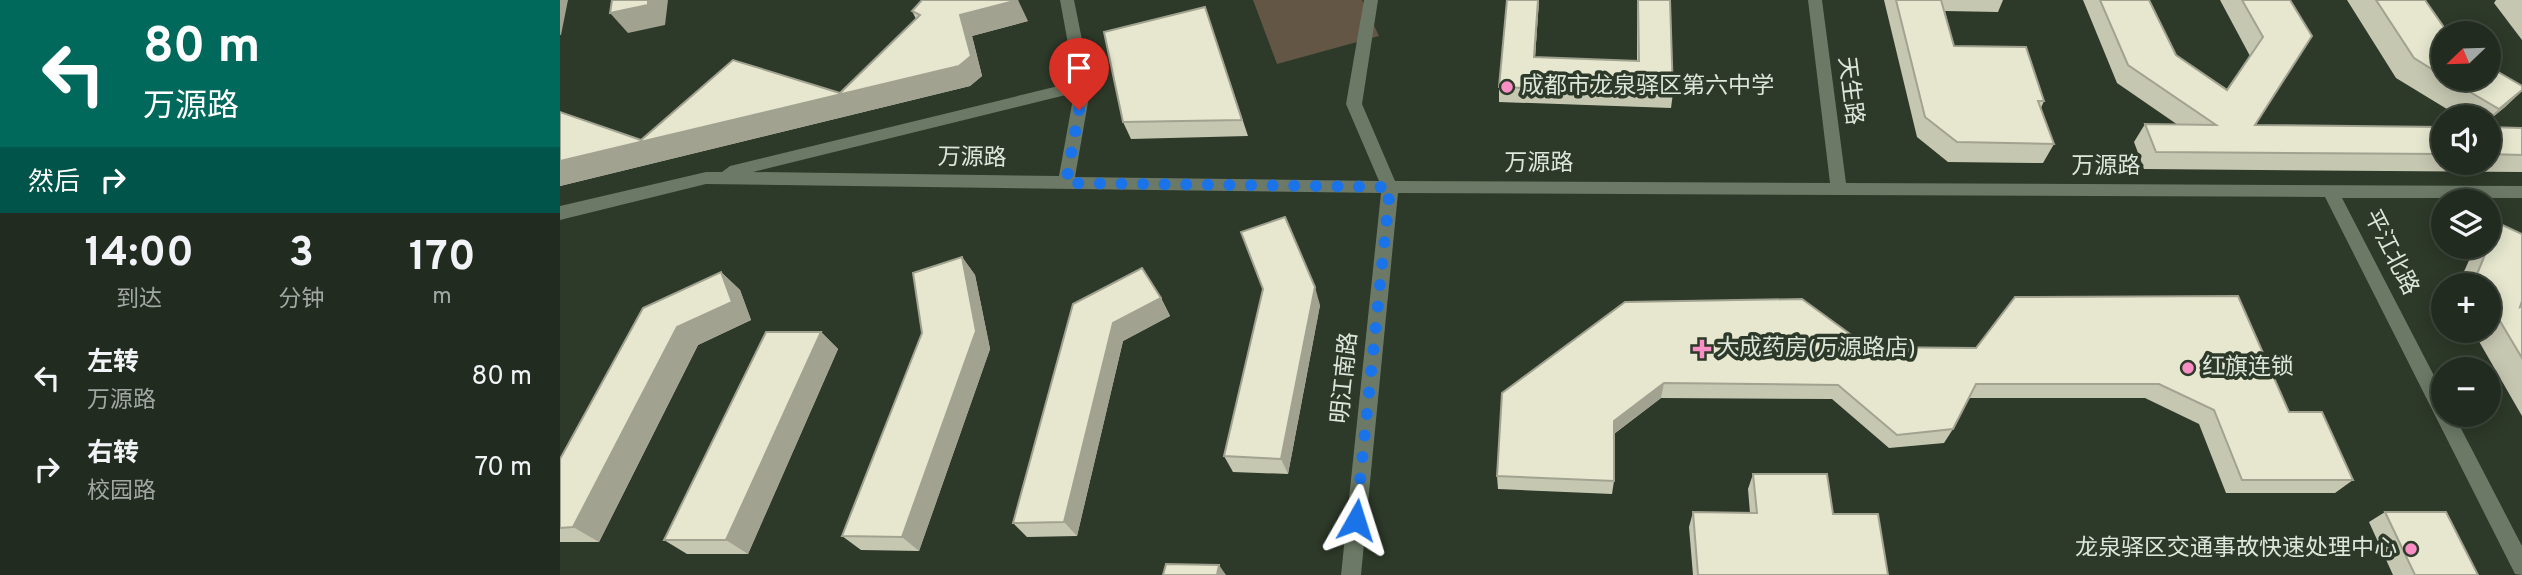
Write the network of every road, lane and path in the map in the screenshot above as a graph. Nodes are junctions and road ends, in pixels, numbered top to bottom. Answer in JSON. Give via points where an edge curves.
{"nodes":[{"id":1,"x":1067,"y":0,"type":"edge"},
{"id":2,"x":1371,"y":0,"type":"edge"},
{"id":3,"x":1815,"y":0,"type":"edge"},
{"id":4,"x":1083,"y":85,"type":"junction"},
{"id":5,"x":706,"y":178,"type":"junction"},
{"id":6,"x":1066,"y":183,"type":"junction"},
{"id":7,"x":1390,"y":187,"type":"junction"},
{"id":8,"x":1839,"y":188,"type":"junction"},
{"id":9,"x":2330,"y":191,"type":"junction"},
{"id":10,"x":2522,"y":192,"type":"edge"},
{"id":11,"x":560,"y":213,"type":"edge"},
{"id":12,"x":2431,"y":388,"type":"edge"},
{"id":13,"x":2451,"y":427,"type":"edge"},
{"id":14,"x":2522,"y":567,"type":"edge"},
{"id":15,"x":1351,"y":575,"type":"edge"}],
"edges":[{"from":1,"to":4,"type":"street"},
{"from":2,"to":7,"type":"street","via":[[1354,104]]},
{"from":3,"to":8,"type":"street","name":"天生路"},
{"from":4,"to":5,"type":"street"},
{"from":4,"to":6,"type":"street"},
{"from":5,"to":6,"type":"street","name":"万源路"},
{"from":5,"to":11,"type":"street","name":"万源路"},
{"from":6,"to":7,"type":"street","name":"万源路"},
{"from":7,"to":8,"type":"street","name":"万源路"},
{"from":7,"to":15,"type":"street","name":"明江南路"},
{"from":8,"to":9,"type":"street","name":"万源路"},
{"from":9,"to":10,"type":"street","name":"万源路"},
{"from":9,"to":12,"type":"street","name":"平江北路"},
{"from":13,"to":14,"type":"street","name":"平江北路"}]}
